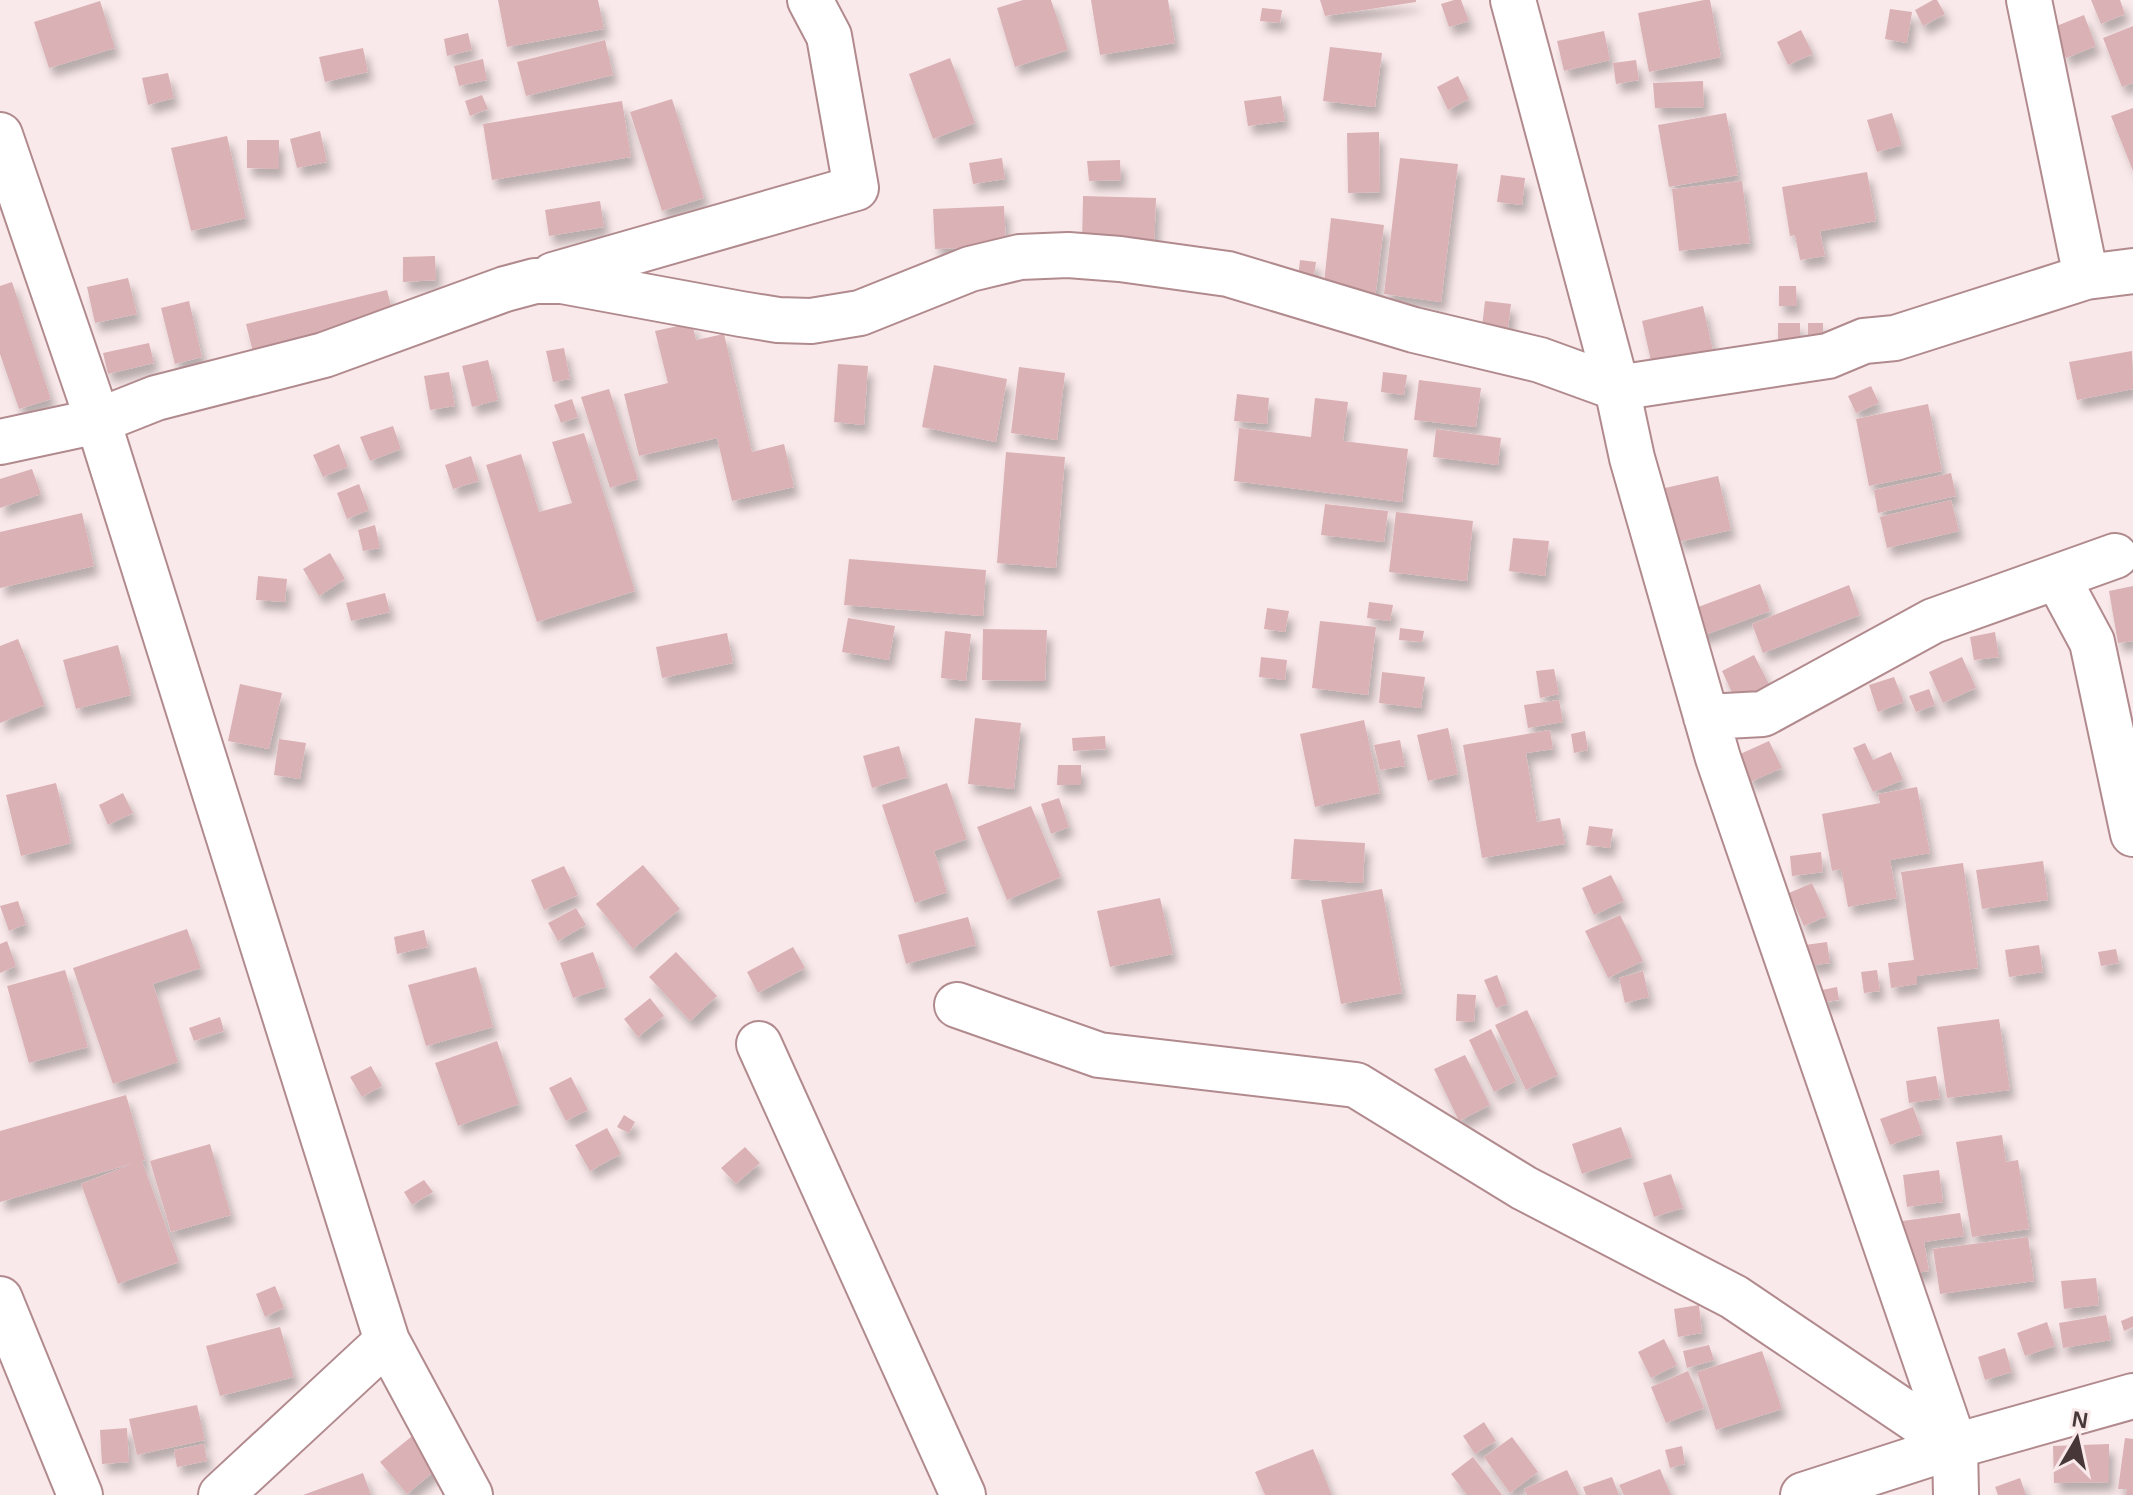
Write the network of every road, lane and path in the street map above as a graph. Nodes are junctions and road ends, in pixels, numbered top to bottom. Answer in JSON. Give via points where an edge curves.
{"nodes":[{"id":1,"x":810,"y":0,"type":"edge"},
{"id":2,"x":1513,"y":0,"type":"edge"},
{"id":3,"x":2029,"y":0,"type":"edge"},
{"id":4,"x":0,"y":135,"type":"edge"},
{"id":5,"x":2133,"y":271,"type":"edge"},
{"id":6,"x":2086,"y":277,"type":"junction"},
{"id":7,"x":505,"y":289,"type":"junction"},
{"id":8,"x":1617,"y":388,"type":"junction"},
{"id":9,"x":98,"y":421,"type":"junction"},
{"id":10,"x":0,"y":442,"type":"edge"},
{"id":11,"x":2115,"y":556,"type":"dead end"},
{"id":12,"x":2057,"y":577,"type":"junction"},
{"id":13,"x":1706,"y":717,"type":"junction"},
{"id":14,"x":2133,"y":834,"type":"edge"},
{"id":15,"x":957,"y":1005,"type":"dead end"},
{"id":16,"x":759,"y":1044,"type":"dead end"},
{"id":17,"x":0,"y":1299,"type":"edge"},
{"id":18,"x":387,"y":1341,"type":"junction"},
{"id":19,"x":2133,"y":1396,"type":"edge"},
{"id":20,"x":1955,"y":1446,"type":"junction"},
{"id":21,"x":80,"y":1495,"type":"edge"},
{"id":22,"x":221,"y":1495,"type":"edge"},
{"id":23,"x":470,"y":1495,"type":"edge"},
{"id":24,"x":963,"y":1495,"type":"edge"},
{"id":25,"x":1803,"y":1495,"type":"edge"},
{"id":26,"x":1956,"y":1495,"type":"edge"}],
"edges":[{"from":1,"to":7,"type":"street","via":[[829,36],[856,188]]},
{"from":2,"to":8,"type":"street"},
{"from":3,"to":6,"type":"street"},
{"from":4,"to":9,"type":"street"},
{"from":5,"to":6,"type":"street"},
{"from":6,"to":8,"type":"street","via":[[1828,356]]},
{"from":7,"to":8,"type":"street","via":[[562,281],[778,320],[811,321],[860,313],[970,269],[1020,257],[1120,259],[1228,274],[1414,330],[1540,360]]},
{"from":7,"to":9,"type":"street","via":[[324,355],[156,398]]},
{"from":8,"to":13,"type":"street"},
{"from":9,"to":10,"type":"street"},
{"from":9,"to":18,"type":"street"},
{"from":11,"to":12,"type":"street"},
{"from":12,"to":13,"type":"street","via":[[1933,621],[1763,714]]},
{"from":12,"to":14,"type":"street","via":[[2092,642]]},
{"from":13,"to":20,"type":"street"},
{"from":15,"to":20,"type":"street","via":[[1099,1055],[1356,1085],[1524,1188],[1734,1297]]},
{"from":16,"to":24,"type":"street"},
{"from":17,"to":21,"type":"street"},
{"from":18,"to":22,"type":"street"},
{"from":18,"to":23,"type":"street"},
{"from":19,"to":20,"type":"street"},
{"from":20,"to":25,"type":"street"},
{"from":20,"to":26,"type":"street"}]}
